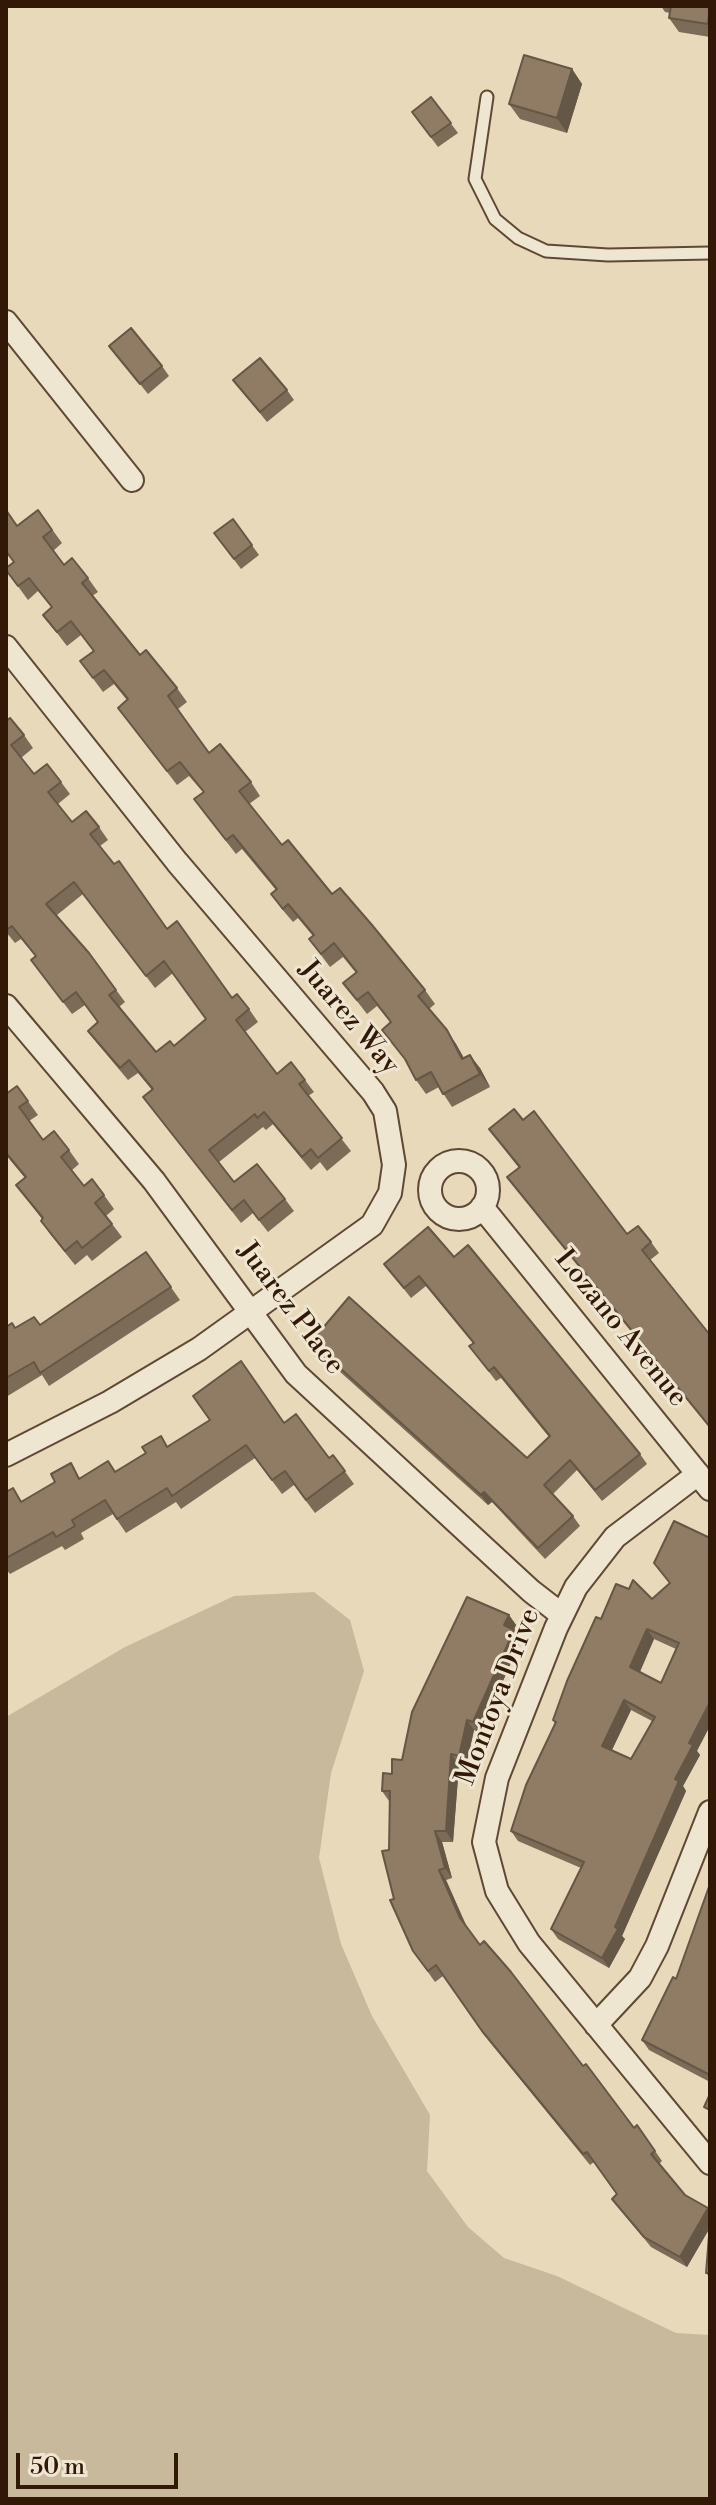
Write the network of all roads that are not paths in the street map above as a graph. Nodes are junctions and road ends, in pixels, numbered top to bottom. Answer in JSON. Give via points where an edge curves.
{"nodes":[{"id":1,"x":487,"y":97,"type":"dead end"},
{"id":2,"x":710,"y":253,"type":"edge"},
{"id":3,"x":6,"y":322,"type":"edge"},
{"id":4,"x":132,"y":480,"type":"dead end"},
{"id":5,"x":6,"y":647,"type":"edge"},
{"id":6,"x":6,"y":1006,"type":"edge"},
{"id":7,"x":482,"y":1207,"type":"dead end"},
{"id":8,"x":250,"y":1313,"type":"junction"},
{"id":9,"x":6,"y":1455,"type":"edge"},
{"id":10,"x":704,"y":1481,"type":"edge"},
{"id":11,"x":562,"y":1615,"type":"junction"},
{"id":12,"x":710,"y":1812,"type":"edge"},
{"id":13,"x":596,"y":2025,"type":"junction"},
{"id":14,"x":710,"y":2163,"type":"edge"}],
"edges":[{"from":1,"to":2,"type":"lane","via":[[475,179],[495,219],[518,238],[546,251]]},
{"from":3,"to":4,"type":"street"},
{"from":5,"to":8,"type":"street","name":"Juarez Way","via":[[385,1111],[394,1165],[390,1193],[372,1225]]},
{"from":6,"to":8,"type":"street","name":"Juarez Place","via":[[154,1181]]},
{"from":7,"to":10,"type":"street","name":"Lozano Avenue"},
{"from":8,"to":9,"type":"street","name":"Juarez Way","via":[[110,1402]]},
{"from":8,"to":11,"type":"street","name":"Juarez Place","via":[[325,1404]]},
{"from":10,"to":11,"type":"street","name":"Montoya Drive","via":[[615,1537],[576,1587]]},
{"from":11,"to":13,"type":"street","name":"Montoya Drive","via":[[497,1778],[484,1842],[497,1891],[515,1922]]},
{"from":12,"to":13,"type":"street","via":[[640,1978]]},
{"from":13,"to":14,"type":"street","name":"Montoya Drive"}]}
